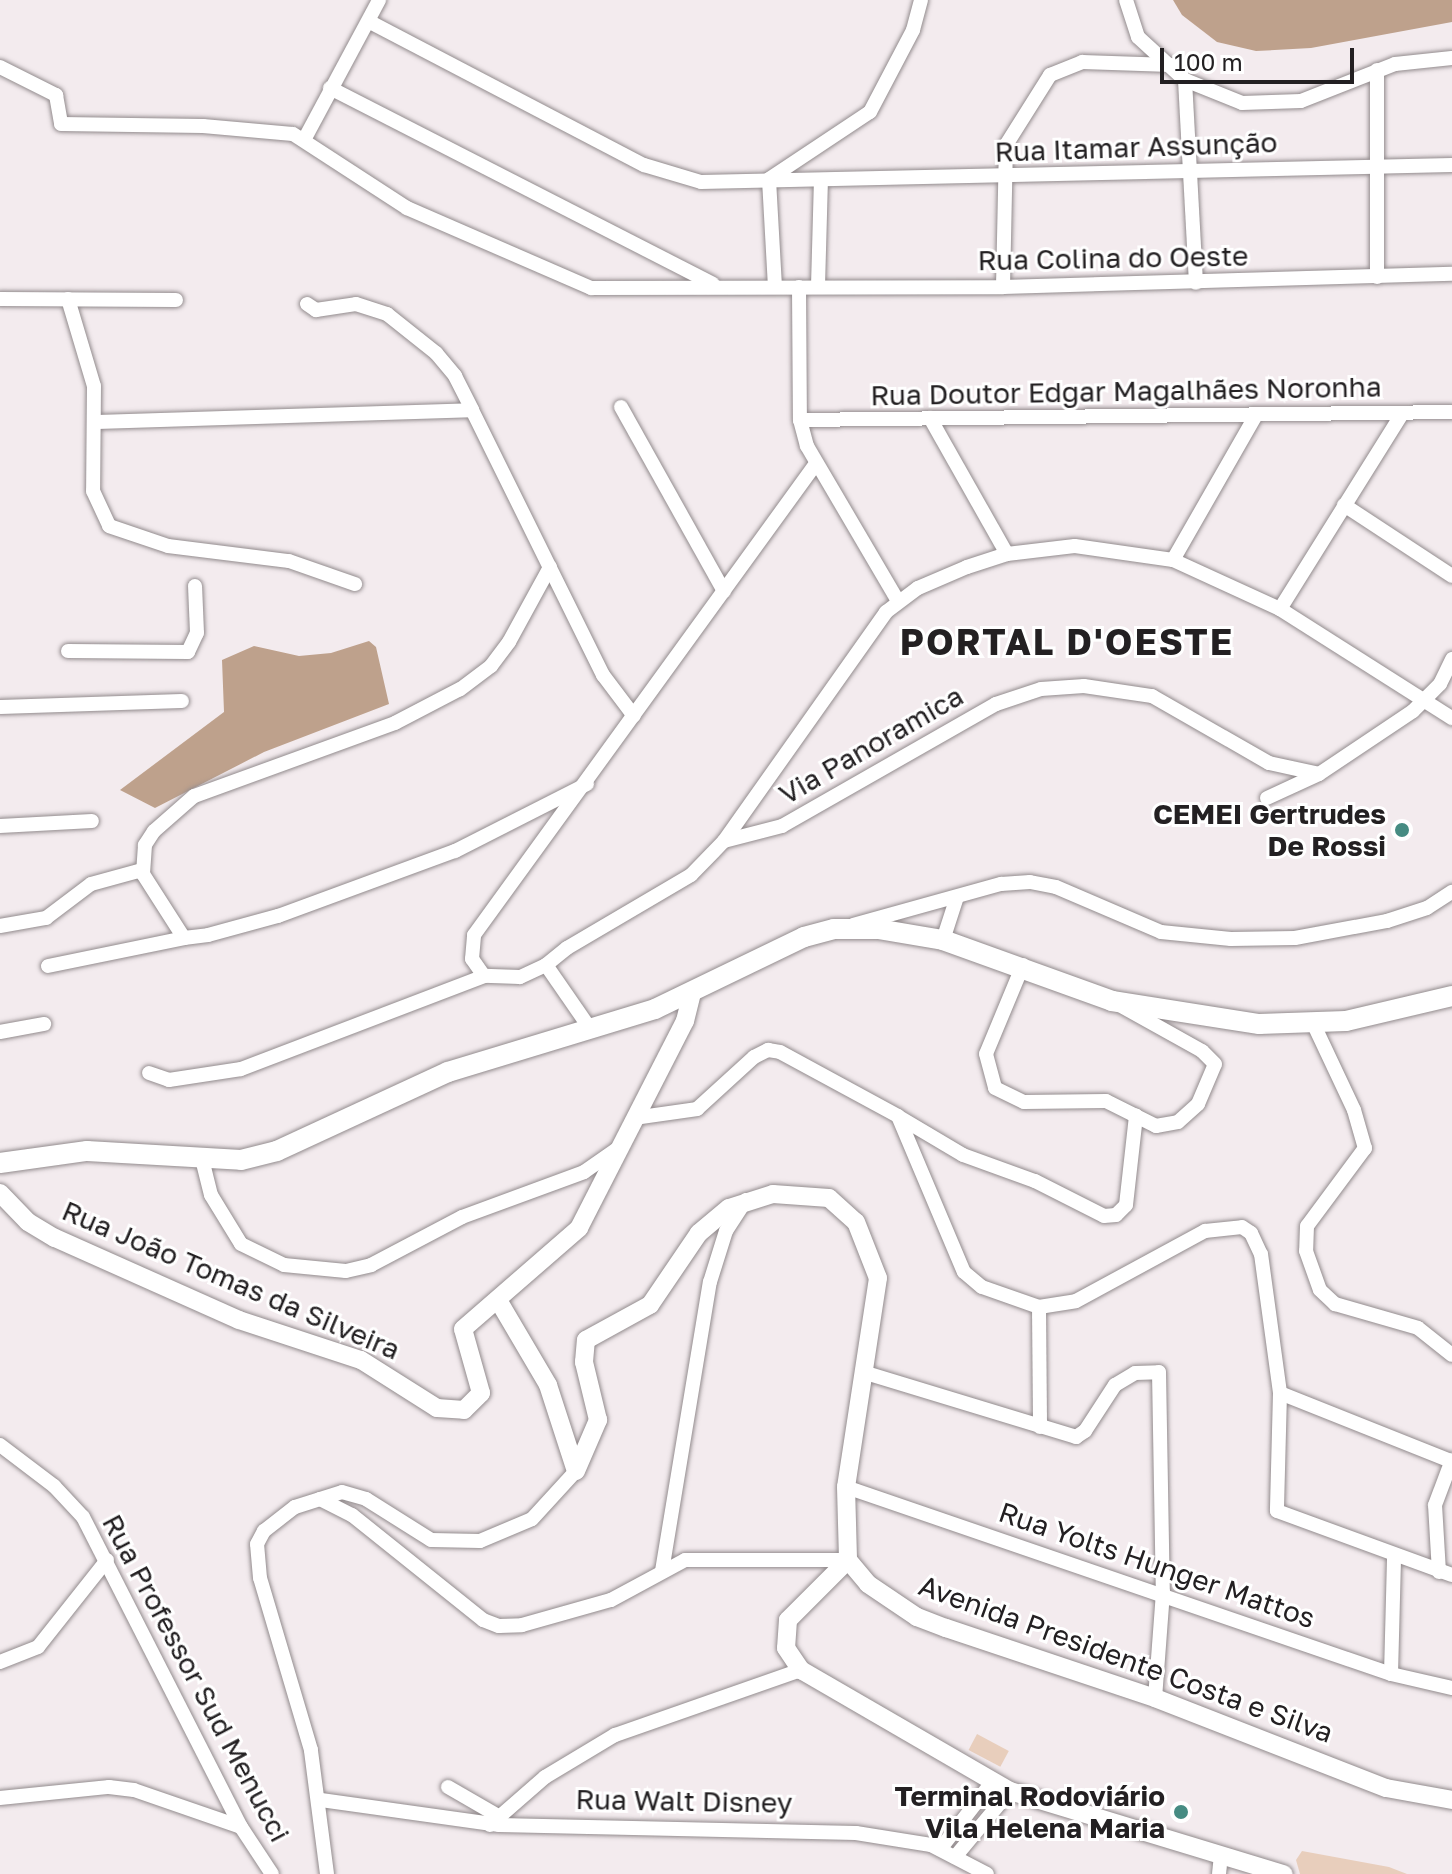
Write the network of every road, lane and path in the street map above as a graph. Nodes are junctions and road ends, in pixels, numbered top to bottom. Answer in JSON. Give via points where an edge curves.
{"nodes":[{"id":1,"x":379,"y":0,"type":"edge"},
{"id":2,"x":921,"y":0,"type":"edge"},
{"id":3,"x":1126,"y":0,"type":"edge"},
{"id":4,"x":370,"y":22,"type":"junction"},
{"id":5,"x":1452,"y":58,"type":"edge"},
{"id":6,"x":1172,"y":65,"type":"junction"},
{"id":7,"x":0,"y":67,"type":"edge"},
{"id":8,"x":1377,"y":70,"type":"junction"},
{"id":9,"x":1185,"y":80,"type":"junction"},
{"id":10,"x":330,"y":88,"type":"junction"},
{"id":11,"x":304,"y":140,"type":"junction"},
{"id":12,"x":1452,"y":165,"type":"edge"},
{"id":13,"x":1376,"y":166,"type":"junction"},
{"id":14,"x":1191,"y":169,"type":"junction"},
{"id":15,"x":1002,"y":178,"type":"junction"},
{"id":16,"x":769,"y":179,"type":"junction"},
{"id":17,"x":821,"y":181,"type":"junction"},
{"id":18,"x":1452,"y":274,"type":"edge"},
{"id":19,"x":1377,"y":277,"type":"junction"},
{"id":20,"x":1196,"y":283,"type":"junction"},
{"id":21,"x":717,"y":286,"type":"junction"},
{"id":22,"x":818,"y":286,"type":"junction"},
{"id":23,"x":775,"y":287,"type":"junction"},
{"id":24,"x":799,"y":287,"type":"junction"},
{"id":25,"x":1003,"y":287,"type":"junction"},
{"id":26,"x":0,"y":299,"type":"edge"},
{"id":27,"x":68,"y":299,"type":"junction"},
{"id":28,"x":176,"y":300,"type":"dead end"},
{"id":29,"x":307,"y":304,"type":"dead end"},
{"id":30,"x":621,"y":407,"type":"dead end"},
{"id":31,"x":472,"y":410,"type":"junction"},
{"id":32,"x":1452,"y":412,"type":"edge"},
{"id":33,"x":1402,"y":414,"type":"junction"},
{"id":34,"x":1256,"y":415,"type":"junction"},
{"id":35,"x":930,"y":418,"type":"junction"},
{"id":36,"x":800,"y":420,"type":"junction"},
{"id":37,"x":96,"y":422,"type":"junction"},
{"id":38,"x":815,"y":465,"type":"junction"},
{"id":39,"x":1344,"y":505,"type":"junction"},
{"id":40,"x":1007,"y":554,"type":"junction"},
{"id":41,"x":1173,"y":560,"type":"junction"},
{"id":42,"x":550,"y":567,"type":"junction"},
{"id":43,"x":1452,"y":576,"type":"edge"},
{"id":44,"x":355,"y":584,"type":"dead end"},
{"id":45,"x":195,"y":586,"type":"dead end"},
{"id":46,"x":724,"y":591,"type":"junction"},
{"id":47,"x":898,"y":601,"type":"junction"},
{"id":48,"x":1280,"y":609,"type":"junction"},
{"id":49,"x":68,"y":651,"type":"dead end"},
{"id":50,"x":1450,"y":666,"type":"edge"},
{"id":51,"x":182,"y":701,"type":"dead end"},
{"id":52,"x":1425,"y":701,"type":"junction"},
{"id":53,"x":0,"y":707,"type":"edge"},
{"id":54,"x":634,"y":716,"type":"junction"},
{"id":55,"x":1452,"y":718,"type":"edge"},
{"id":56,"x":1319,"y":774,"type":"junction"},
{"id":57,"x":587,"y":784,"type":"junction"},
{"id":58,"x":1267,"y":798,"type":"dead end"},
{"id":59,"x":92,"y":821,"type":"dead end"},
{"id":60,"x":0,"y":826,"type":"edge"},
{"id":61,"x":724,"y":841,"type":"junction"},
{"id":62,"x":142,"y":870,"type":"junction"},
{"id":63,"x":1452,"y":892,"type":"edge"},
{"id":64,"x":957,"y":897,"type":"junction"},
{"id":65,"x":0,"y":926,"type":"edge"},
{"id":66,"x":846,"y":928,"type":"junction"},
{"id":67,"x":184,"y":938,"type":"junction"},
{"id":68,"x":943,"y":940,"type":"junction"},
{"id":69,"x":546,"y":965,"type":"junction"},
{"id":70,"x":1023,"y":965,"type":"junction"},
{"id":71,"x":48,"y":966,"type":"dead end"},
{"id":72,"x":484,"y":976,"type":"junction"},
{"id":73,"x":692,"y":993,"type":"junction"},
{"id":74,"x":1452,"y":996,"type":"edge"},
{"id":75,"x":1112,"y":1001,"type":"junction"},
{"id":76,"x":44,"y":1024,"type":"dead end"},
{"id":77,"x":1314,"y":1025,"type":"junction"},
{"id":78,"x":591,"y":1030,"type":"junction"},
{"id":79,"x":0,"y":1032,"type":"edge"},
{"id":80,"x":149,"y":1073,"type":"dead end"},
{"id":81,"x":898,"y":1116,"type":"junction"},
{"id":82,"x":1136,"y":1116,"type":"junction"},
{"id":83,"x":634,"y":1118,"type":"junction"},
{"id":84,"x":619,"y":1148,"type":"junction"},
{"id":85,"x":202,"y":1159,"type":"junction"},
{"id":86,"x":0,"y":1163,"type":"edge"},
{"id":87,"x":0,"y":1193,"type":"edge"},
{"id":88,"x":746,"y":1199,"type":"junction"},
{"id":89,"x":498,"y":1300,"type":"junction"},
{"id":90,"x":1039,"y":1307,"type":"junction"},
{"id":91,"x":1450,"y":1349,"type":"edge"},
{"id":92,"x":866,"y":1373,"type":"junction"},
{"id":93,"x":1280,"y":1393,"type":"junction"},
{"id":94,"x":1040,"y":1427,"type":"junction"},
{"id":95,"x":0,"y":1445,"type":"edge"},
{"id":96,"x":1450,"y":1460,"type":"edge"},
{"id":97,"x":576,"y":1471,"type":"junction"},
{"id":98,"x":846,"y":1487,"type":"junction"},
{"id":99,"x":320,"y":1499,"type":"junction"},
{"id":100,"x":1394,"y":1557,"type":"junction"},
{"id":101,"x":107,"y":1560,"type":"junction"},
{"id":102,"x":848,"y":1560,"type":"junction"},
{"id":103,"x":662,"y":1571,"type":"junction"},
{"id":104,"x":1445,"y":1574,"type":"edge"},
{"id":105,"x":1163,"y":1592,"type":"junction"},
{"id":106,"x":0,"y":1662,"type":"edge"},
{"id":107,"x":801,"y":1670,"type":"junction"},
{"id":108,"x":1391,"y":1674,"type":"junction"},
{"id":109,"x":1452,"y":1688,"type":"edge"},
{"id":110,"x":1155,"y":1698,"type":"junction"},
{"id":111,"x":993,"y":1781,"type":"junction"},
{"id":112,"x":448,"y":1787,"type":"dead end"},
{"id":113,"x":1010,"y":1791,"type":"junction"},
{"id":114,"x":0,"y":1798,"type":"edge"},
{"id":115,"x":321,"y":1800,"type":"junction"},
{"id":116,"x":1452,"y":1800,"type":"edge"},
{"id":117,"x":495,"y":1821,"type":"junction"},
{"id":118,"x":241,"y":1827,"type":"junction"},
{"id":119,"x":941,"y":1848,"type":"junction"},
{"id":120,"x":955,"y":1857,"type":"junction"},
{"id":121,"x":1220,"y":1865,"type":"edge"},
{"id":122,"x":272,"y":1874,"type":"edge"},
{"id":123,"x":327,"y":1874,"type":"edge"},
{"id":124,"x":987,"y":1874,"type":"edge"},
{"id":125,"x":1284,"y":1874,"type":"edge"}],
"edges":[{"from":1,"to":4,"type":"street"},
{"from":2,"to":16,"type":"street","via":[[913,30],[870,112]]},
{"from":3,"to":6,"type":"street","via":[[1138,37]]},
{"from":4,"to":10,"type":"street"},
{"from":4,"to":16,"type":"street","name":"Rua Itamar Assunção","via":[[644,165],[701,182]]},
{"from":5,"to":8,"type":"street"},
{"from":6,"to":9,"type":"street"},
{"from":6,"to":15,"type":"street","via":[[1082,62],[1050,75],[1013,129]]},
{"from":7,"to":11,"type":"street","name":"Rua Colina do Oeste","via":[[46,85],[56,95],[61,124],[273,129]]},
{"from":8,"to":9,"type":"street","via":[[1301,101],[1270,104],[1216,95]]},
{"from":8,"to":13,"type":"street"},
{"from":9,"to":14,"type":"street"},
{"from":10,"to":11,"type":"street"},
{"from":10,"to":21,"type":"street"},
{"from":11,"to":21,"type":"street","name":"Rua Colina do Oeste","via":[[407,208],[574,283],[608,290]]},
{"from":12,"to":13,"type":"street","name":"Rua Itamar Assunção"},
{"from":13,"to":14,"type":"street","name":"Rua Itamar Assunção"},
{"from":13,"to":19,"type":"street"},
{"from":14,"to":15,"type":"street","name":"Rua Itamar Assunção"},
{"from":14,"to":20,"type":"street"},
{"from":15,"to":17,"type":"street","name":"Rua Itamar Assunção"},
{"from":15,"to":25,"type":"street"},
{"from":16,"to":17,"type":"street","name":"Rua Itamar Assunção"},
{"from":16,"to":23,"type":"street"},
{"from":17,"to":22,"type":"street"},
{"from":18,"to":19,"type":"street","name":"Rua Colina do Oeste"},
{"from":19,"to":20,"type":"street","name":"Rua Colina do Oeste"},
{"from":20,"to":25,"type":"street","name":"Rua Colina do Oeste"},
{"from":21,"to":23,"type":"street","name":"Rua Colina do Oeste"},
{"from":22,"to":24,"type":"street","name":"Rua Colina do Oeste"},
{"from":22,"to":25,"type":"street","name":"Rua Colina do Oeste"},
{"from":23,"to":24,"type":"street","name":"Rua Colina do Oeste"},
{"from":24,"to":36,"type":"street"},
{"from":26,"to":27,"type":"street"},
{"from":27,"to":28,"type":"street"},
{"from":27,"to":37,"type":"street","via":[[94,386]]},
{"from":29,"to":31,"type":"street","via":[[316,310],[356,304],[387,314],[436,353]]},
{"from":30,"to":46,"type":"street"},
{"from":31,"to":37,"type":"street"},
{"from":31,"to":42,"type":"street"},
{"from":32,"to":33,"type":"street","name":"Rua Doutor Edgar Magalhães Noronha"},
{"from":33,"to":34,"type":"street","name":"Rua Doutor Edgar Magalhães Noronha"},
{"from":33,"to":39,"type":"street"},
{"from":34,"to":35,"type":"street","name":"Rua Doutor Edgar Magalhães Noronha"},
{"from":34,"to":41,"type":"street"},
{"from":35,"to":36,"type":"street","name":"Rua Doutor Edgar Magalhães Noronha"},
{"from":35,"to":40,"type":"street"},
{"from":36,"to":38,"type":"street"},
{"from":37,"to":44,"type":"street","via":[[93,491],[109,526],[168,546],[289,561]]},
{"from":38,"to":46,"type":"street"},
{"from":38,"to":47,"type":"street"},
{"from":39,"to":43,"type":"street"},
{"from":39,"to":48,"type":"street"},
{"from":40,"to":41,"type":"street","via":[[1075,546]]},
{"from":40,"to":47,"type":"street"},
{"from":41,"to":48,"type":"street"},
{"from":42,"to":54,"type":"street","via":[[603,675]]},
{"from":42,"to":62,"type":"street","via":[[491,666],[395,723],[194,796],[154,831],[145,845]]},
{"from":45,"to":49,"type":"street","via":[[197,633],[188,652]]},
{"from":46,"to":54,"type":"street"},
{"from":47,"to":61,"type":"street"},
{"from":48,"to":52,"type":"street"},
{"from":50,"to":52,"type":"street"},
{"from":51,"to":53,"type":"street"},
{"from":52,"to":55,"type":"street"},
{"from":52,"to":56,"type":"street"},
{"from":54,"to":57,"type":"street"},
{"from":56,"to":58,"type":"street"},
{"from":56,"to":61,"type":"street","name":"Via Panoramica","via":[[1269,763],[1152,696],[1084,686],[1041,689],[996,704],[782,826]]},
{"from":57,"to":67,"type":"street","via":[[455,851],[278,916]]},
{"from":57,"to":72,"type":"street","via":[[474,935],[472,959]]},
{"from":59,"to":60,"type":"street"},
{"from":61,"to":69,"type":"street","via":[[691,875]]},
{"from":62,"to":65,"type":"street","via":[[91,884],[46,918]]},
{"from":62,"to":67,"type":"street"},
{"from":63,"to":64,"type":"street","via":[[1427,908],[1349,929],[1231,939],[1161,932],[1042,882],[1001,884]]},
{"from":64,"to":66,"type":"street"},
{"from":64,"to":68,"type":"street"},
{"from":66,"to":68,"type":"main road"},
{"from":66,"to":73,"type":"main road","via":[[804,937]]},
{"from":67,"to":71,"type":"street"},
{"from":68,"to":70,"type":"main road"},
{"from":69,"to":72,"type":"street","via":[[520,977]]},
{"from":69,"to":78,"type":"street"},
{"from":70,"to":75,"type":"main road"},
{"from":70,"to":82,"type":"street","via":[[986,1054],[995,1088],[1024,1102],[1106,1101]]},
{"from":72,"to":80,"type":"street","via":[[241,1069],[169,1080]]},
{"from":73,"to":78,"type":"main road"},
{"from":73,"to":83,"type":"street","name":"Rua João Tomas da Silveira","via":[[685,1021]]},
{"from":74,"to":77,"type":"main road","via":[[1377,1016]]},
{"from":75,"to":77,"type":"main road","via":[[1246,1023]]},
{"from":75,"to":82,"type":"street","via":[[1202,1051],[1215,1064],[1213,1078],[1190,1114],[1169,1126]]},
{"from":76,"to":79,"type":"street"},
{"from":77,"to":91,"type":"street","via":[[1354,1110],[1365,1148],[1307,1226],[1306,1251],[1320,1290],[1335,1304],[1418,1328]]},
{"from":78,"to":85,"type":"main road","via":[[448,1072],[277,1151],[241,1160]]},
{"from":81,"to":82,"type":"street","via":[[963,1155],[1035,1181],[1104,1216],[1126,1205]]},
{"from":81,"to":83,"type":"street","via":[[773,1050],[754,1057],[697,1109]]},
{"from":81,"to":90,"type":"street","via":[[964,1272],[982,1287]]},
{"from":83,"to":84,"type":"street","name":"Rua João Tomas da Silveira"},
{"from":84,"to":85,"type":"street","via":[[570,1178],[462,1217],[371,1265],[346,1271],[284,1265],[241,1244],[211,1195]]},
{"from":84,"to":89,"type":"street","name":"Rua João Tomas da Silveira","via":[[598,1199],[579,1228]]},
{"from":85,"to":86,"type":"main road","via":[[133,1150]]},
{"from":87,"to":89,"type":"street","name":"Rua João Tomas da Silveira","via":[[28,1222],[55,1238],[239,1320],[361,1360],[451,1412],[476,1403],[481,1393],[463,1329]]},
{"from":88,"to":92,"type":"street","via":[[817,1195],[856,1222],[878,1278]]},
{"from":88,"to":97,"type":"street","via":[[699,1233],[650,1305],[586,1340],[584,1362],[598,1420]]},
{"from":88,"to":103,"type":"street","via":[[726,1231],[710,1282]]},
{"from":89,"to":97,"type":"street","via":[[548,1385]]},
{"from":90,"to":93,"type":"street","via":[[1076,1301],[1205,1231],[1242,1227],[1261,1254]]},
{"from":90,"to":94,"type":"street"},
{"from":92,"to":94,"type":"street"},
{"from":92,"to":98,"type":"street"},
{"from":93,"to":96,"type":"street"},
{"from":93,"to":100,"type":"street","via":[[1277,1511]]},
{"from":94,"to":105,"type":"street","via":[[1079,1436],[1115,1385],[1135,1373],[1159,1372]]},
{"from":95,"to":101,"type":"street","name":"Rua Professor Sud Menucci","via":[[54,1486],[83,1517]]},
{"from":96,"to":104,"type":"street","via":[[1435,1505]]},
{"from":97,"to":99,"type":"street","via":[[532,1519],[480,1541],[455,1544],[408,1530],[353,1494]]},
{"from":98,"to":102,"type":"street"},
{"from":98,"to":105,"type":"street","name":"Rua Yolts Hunger Mattos"},
{"from":99,"to":103,"type":"street","via":[[352,1515],[483,1620],[499,1626],[522,1625],[611,1600]]},
{"from":99,"to":115,"type":"street","via":[[275,1519],[257,1544],[260,1578],[297,1695]]},
{"from":100,"to":104,"type":"street"},
{"from":100,"to":108,"type":"street"},
{"from":101,"to":106,"type":"street","via":[[38,1647]]},
{"from":101,"to":118,"type":"street","name":"Rua Professor Sud Menucci"},
{"from":102,"to":103,"type":"street","via":[[698,1558]]},
{"from":102,"to":107,"type":"street","via":[[788,1620],[786,1648]]},
{"from":102,"to":110,"type":"street","name":"Avenida Presidente Costa e Silva","via":[[868,1584],[917,1617]]},
{"from":105,"to":108,"type":"street","name":"Rua Yolts Hunger Mattos"},
{"from":105,"to":110,"type":"street"},
{"from":107,"to":111,"type":"street"},
{"from":107,"to":117,"type":"street","via":[[615,1735],[554,1770]]},
{"from":108,"to":109,"type":"street","name":"Rua Yolts Hunger Mattos"},
{"from":110,"to":116,"type":"street","name":"Avenida Presidente Costa e Silva","via":[[1386,1788]]},
{"from":111,"to":113,"type":"street"},
{"from":111,"to":119,"type":"street"},
{"from":112,"to":117,"type":"street"},
{"from":113,"to":120,"type":"street"},
{"from":113,"to":121,"type":"street"},
{"from":114,"to":118,"type":"street","via":[[109,1787],[134,1790]]},
{"from":115,"to":117,"type":"street","name":"Rua Walt Disney"},
{"from":115,"to":123,"type":"street"},
{"from":117,"to":119,"type":"street","name":"Rua Walt Disney","via":[[856,1833]]},
{"from":118,"to":122,"type":"street","name":"Rua Professor Sud Menucci"},
{"from":119,"to":120,"type":"street"},
{"from":120,"to":124,"type":"street"},
{"from":121,"to":125,"type":"street"}]}
